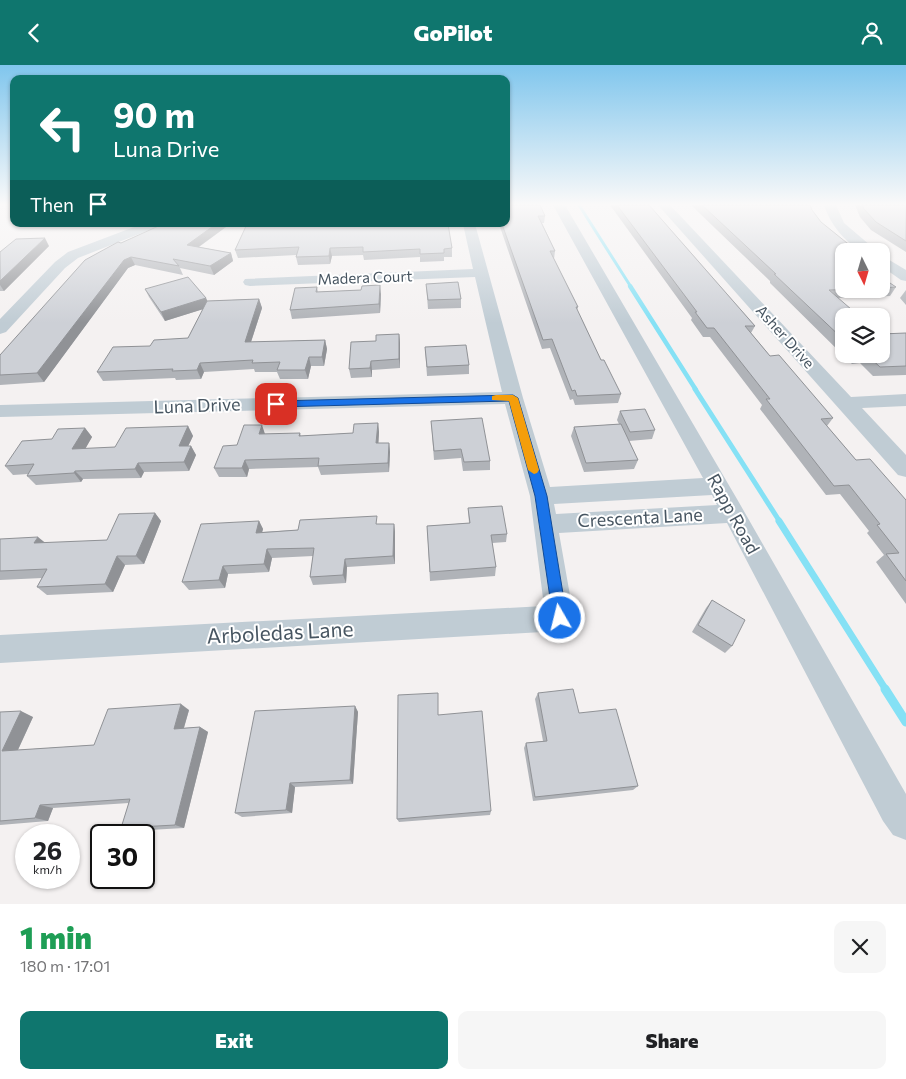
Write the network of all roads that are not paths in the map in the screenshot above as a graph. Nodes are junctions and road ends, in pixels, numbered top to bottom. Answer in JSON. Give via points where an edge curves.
{"nodes":[{"id":1,"x":101,"y":244,"type":"edge"},
{"id":2,"x":474,"y":244,"type":"edge"},
{"id":3,"x":581,"y":244,"type":"edge"},
{"id":4,"x":700,"y":244,"type":"edge"},
{"id":5,"x":890,"y":265,"type":"edge"},
{"id":6,"x":480,"y":273,"type":"junction"},
{"id":7,"x":906,"y":277,"type":"edge"},
{"id":8,"x":250,"y":282,"type":"dead end"},
{"id":9,"x":0,"y":329,"type":"edge"},
{"id":10,"x":513,"y":398,"type":"junction"},
{"id":11,"x":906,"y":400,"type":"edge"},
{"id":12,"x":846,"y":403,"type":"junction"},
{"id":13,"x":0,"y":411,"type":"edge"},
{"id":14,"x":906,"y":469,"type":"edge"},
{"id":15,"x":718,"y":486,"type":"junction"},
{"id":16,"x":541,"y":496,"type":"junction"},
{"id":17,"x":733,"y":513,"type":"junction"},
{"id":18,"x":547,"y":524,"type":"junction"},
{"id":19,"x":0,"y":649,"type":"edge"},
{"id":20,"x":906,"y":822,"type":"edge"}],
"edges":[{"from":1,"to":9,"type":"street","via":[[73,255],[60,265]]},
{"from":2,"to":6,"type":"street"},
{"from":3,"to":15,"type":"street","name":"Rapp Road"},
{"from":4,"to":12,"type":"street","name":"Asher Drive"},
{"from":5,"to":7,"type":"street"},
{"from":6,"to":8,"type":"street","name":"Madera Court"},
{"from":6,"to":10,"type":"street"},
{"from":10,"to":13,"type":"street","name":"Luna Drive"},
{"from":10,"to":16,"type":"street"},
{"from":11,"to":12,"type":"street"},
{"from":12,"to":14,"type":"street","name":"Asher Drive"},
{"from":15,"to":16,"type":"street","name":"Crescenta Lane"},
{"from":15,"to":17,"type":"street","name":"Rapp Road"},
{"from":16,"to":18,"type":"street"},
{"from":17,"to":18,"type":"street","name":"Crescenta Lane"},
{"from":17,"to":20,"type":"street","name":"Rapp Road","via":[[895,809]]},
{"from":18,"to":19,"type":"street","name":"Arboledas Lane","via":[[560,618]]}]}
